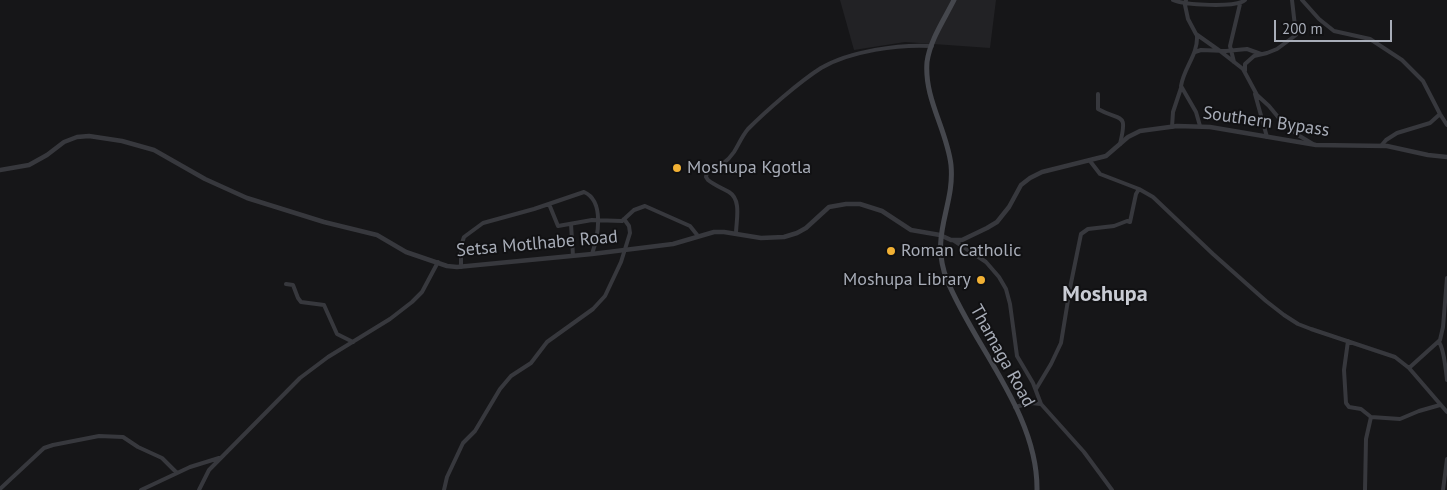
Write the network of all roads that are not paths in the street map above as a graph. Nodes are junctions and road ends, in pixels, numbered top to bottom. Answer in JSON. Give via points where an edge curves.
{"nodes":[{"id":1,"x":954,"y":0,"type":"edge"},
{"id":2,"x":1173,"y":0,"type":"edge"},
{"id":3,"x":1245,"y":0,"type":"edge"},
{"id":4,"x":1292,"y":0,"type":"edge"},
{"id":5,"x":1302,"y":0,"type":"edge"},
{"id":6,"x":1184,"y":2,"type":"edge"},
{"id":7,"x":1240,"y":4,"type":"junction"},
{"id":8,"x":1197,"y":36,"type":"junction"},
{"id":9,"x":932,"y":46,"type":"junction"},
{"id":10,"x":1220,"y":50,"type":"junction"},
{"id":11,"x":1231,"y":50,"type":"junction"},
{"id":12,"x":1195,"y":52,"type":"junction"},
{"id":13,"x":1261,"y":54,"type":"junction"},
{"id":14,"x":1234,"y":62,"type":"junction"},
{"id":15,"x":1245,"y":72,"type":"junction"},
{"id":16,"x":1181,"y":86,"type":"junction"},
{"id":17,"x":1255,"y":92,"type":"junction"},
{"id":18,"x":1098,"y":94,"type":"dead end"},
{"id":19,"x":1440,"y":114,"type":"junction"},
{"id":20,"x":1447,"y":124,"type":"edge"},
{"id":21,"x":1200,"y":126,"type":"junction"},
{"id":22,"x":1172,"y":127,"type":"junction"},
{"id":23,"x":1267,"y":137,"type":"junction"},
{"id":24,"x":1120,"y":144,"type":"junction"},
{"id":25,"x":1316,"y":146,"type":"junction"},
{"id":26,"x":1380,"y":146,"type":"junction"},
{"id":27,"x":1447,"y":157,"type":"edge"},
{"id":28,"x":1090,"y":161,"type":"junction"},
{"id":29,"x":0,"y":170,"type":"edge"},
{"id":30,"x":1139,"y":189,"type":"junction"},
{"id":31,"x":549,"y":204,"type":"junction"},
{"id":32,"x":624,"y":219,"type":"junction"},
{"id":33,"x":598,"y":220,"type":"junction"},
{"id":34,"x":571,"y":224,"type":"junction"},
{"id":35,"x":736,"y":234,"type":"junction"},
{"id":36,"x":698,"y":236,"type":"junction"},
{"id":37,"x":940,"y":236,"type":"junction"},
{"id":38,"x":951,"y":240,"type":"junction"},
{"id":39,"x":626,"y":250,"type":"junction"},
{"id":40,"x":592,"y":254,"type":"junction"},
{"id":41,"x":574,"y":256,"type":"junction"},
{"id":42,"x":438,"y":262,"type":"junction"},
{"id":43,"x":461,"y":267,"type":"junction"},
{"id":44,"x":1447,"y":278,"type":"edge"},
{"id":45,"x":286,"y":284,"type":"dead end"},
{"id":46,"x":1348,"y":341,"type":"junction"},
{"id":47,"x":353,"y":342,"type":"junction"},
{"id":48,"x":1439,"y":342,"type":"junction"},
{"id":49,"x":1446,"y":362,"type":"edge"},
{"id":50,"x":1409,"y":368,"type":"junction"},
{"id":51,"x":1447,"y":380,"type":"edge"},
{"id":52,"x":1036,"y":389,"type":"junction"},
{"id":53,"x":1041,"y":404,"type":"junction"},
{"id":54,"x":1440,"y":405,"type":"junction"},
{"id":55,"x":1015,"y":407,"type":"junction"},
{"id":56,"x":1447,"y":412,"type":"edge"},
{"id":57,"x":1370,"y":417,"type":"junction"},
{"id":58,"x":221,"y":457,"type":"junction"},
{"id":59,"x":1447,"y":460,"type":"edge"},
{"id":60,"x":1447,"y":467,"type":"edge"},
{"id":61,"x":177,"y":473,"type":"junction"},
{"id":62,"x":0,"y":490,"type":"edge"},
{"id":63,"x":142,"y":490,"type":"edge"},
{"id":64,"x":199,"y":490,"type":"edge"},
{"id":65,"x":444,"y":490,"type":"edge"},
{"id":66,"x":1037,"y":490,"type":"edge"},
{"id":67,"x":1112,"y":490,"type":"edge"},
{"id":68,"x":1365,"y":490,"type":"edge"},
{"id":69,"x":1443,"y":490,"type":"edge"}],
"edges":[{"from":1,"to":9,"type":"main road","name":"Thamaga Road"},
{"from":2,"to":6,"type":"street"},
{"from":3,"to":7,"type":"street"},
{"from":4,"to":13,"type":"street","via":[[1296,35],[1277,49]]},
{"from":5,"to":19,"type":"street","via":[[1334,32],[1370,39],[1402,60],[1423,81]]},
{"from":6,"to":7,"type":"street"},
{"from":6,"to":8,"type":"street"},
{"from":7,"to":11,"type":"street"},
{"from":8,"to":10,"type":"street"},
{"from":8,"to":12,"type":"street"},
{"from":9,"to":35,"type":"street","via":[[900,47],[839,60],[816,72],[758,120],[744,134],[732,155],[706,174],[708,180],[728,191],[736,200]]},
{"from":9,"to":37,"type":"main road","name":"Thamaga Road","via":[[927,60],[928,82],[951,166],[951,186]]},
{"from":10,"to":11,"type":"street"},
{"from":10,"to":12,"type":"street"},
{"from":10,"to":14,"type":"street"},
{"from":11,"to":13,"type":"street","via":[[1247,49]]},
{"from":11,"to":14,"type":"street"},
{"from":12,"to":16,"type":"street"},
{"from":13,"to":15,"type":"street","via":[[1246,62]]},
{"from":14,"to":15,"type":"street"},
{"from":15,"to":17,"type":"street"},
{"from":16,"to":21,"type":"street"},
{"from":16,"to":22,"type":"street"},
{"from":17,"to":23,"type":"street"},
{"from":17,"to":25,"type":"street","via":[[1289,129]]},
{"from":18,"to":24,"type":"street","via":[[1098,109],[1122,118],[1124,122]]},
{"from":19,"to":20,"type":"street"},
{"from":19,"to":26,"type":"street","via":[[1430,123],[1397,133]]},
{"from":21,"to":22,"type":"street","name":"Southern Bypass"},
{"from":21,"to":23,"type":"street","name":"Southern Bypass"},
{"from":22,"to":24,"type":"street","name":"Southern Bypass","via":[[1140,132]]},
{"from":23,"to":25,"type":"street","name":"Southern Bypass"},
{"from":24,"to":28,"type":"street","name":"Southern Bypass","via":[[1106,156]]},
{"from":25,"to":26,"type":"street","name":"Southern Bypass"},
{"from":26,"to":27,"type":"street","name":"Southern Bypass"},
{"from":28,"to":30,"type":"street","via":[[1100,174]]},
{"from":28,"to":38,"type":"street","name":"Southern Bypass","via":[[1042,172],[1030,178],[1021,185],[997,222],[962,240]]},
{"from":29,"to":42,"type":"street","name":"Setsa Motlhabe Road","via":[[30,165],[77,137],[122,141],[154,150],[247,198],[377,235],[406,252]]},
{"from":30,"to":46,"type":"street","via":[[1160,203],[1284,315],[1298,324]]},
{"from":30,"to":52,"type":"street","via":[[1130,222],[1088,229],[1081,234],[1061,343]]},
{"from":31,"to":33,"type":"street","via":[[587,192],[595,204]]},
{"from":31,"to":34,"type":"street","via":[[556,226]]},
{"from":31,"to":43,"type":"street","via":[[483,223],[468,233],[462,241]]},
{"from":32,"to":33,"type":"street"},
{"from":32,"to":36,"type":"street","via":[[645,206],[690,226]]},
{"from":32,"to":39,"type":"street","via":[[630,229]]},
{"from":33,"to":34,"type":"street"},
{"from":33,"to":40,"type":"street","via":[[599,230]]},
{"from":34,"to":41,"type":"street"},
{"from":35,"to":36,"type":"street","name":"Setsa Motlhabe Road","via":[[714,232]]},
{"from":35,"to":37,"type":"street","name":"Setsa Motlhabe Road","via":[[784,237],[806,228],[829,207],[846,204],[870,206],[911,230]]},
{"from":36,"to":39,"type":"street","name":"Setsa Motlhabe Road","via":[[674,244]]},
{"from":37,"to":38,"type":"street"},
{"from":37,"to":55,"type":"main road","name":"Thamaga Road","via":[[942,262],[952,291]]},
{"from":38,"to":52,"type":"street","via":[[986,262],[999,277],[1008,296],[1017,356]]},
{"from":39,"to":40,"type":"street","name":"Setsa Motlhabe Road"},
{"from":39,"to":65,"type":"street","via":[[602,302],[547,342],[532,363],[511,376],[500,389],[475,431],[463,443]]},
{"from":40,"to":41,"type":"street","name":"Setsa Motlhabe Road"},
{"from":41,"to":43,"type":"street","name":"Setsa Motlhabe Road"},
{"from":42,"to":43,"type":"street","name":"Setsa Motlhabe Road"},
{"from":42,"to":47,"type":"street","via":[[422,292],[412,302]]},
{"from":44,"to":48,"type":"street","via":[[1444,327]]},
{"from":45,"to":47,"type":"street","via":[[293,285],[301,302],[324,305],[336,332]]},
{"from":46,"to":50,"type":"street","via":[[1395,357]]},
{"from":46,"to":57,"type":"street","via":[[1344,370],[1346,403]]},
{"from":47,"to":58,"type":"street","via":[[300,378]]},
{"from":48,"to":49,"type":"street"},
{"from":48,"to":50,"type":"street"},
{"from":49,"to":51,"type":"street"},
{"from":50,"to":54,"type":"street"},
{"from":52,"to":53,"type":"street"},
{"from":53,"to":55,"type":"street","via":[[1031,402]]},
{"from":53,"to":67,"type":"street","via":[[1084,452]]},
{"from":54,"to":56,"type":"street"},
{"from":54,"to":57,"type":"street","via":[[1400,419]]},
{"from":55,"to":66,"type":"main road","name":"Thamaga Road","via":[[1035,458]]},
{"from":57,"to":68,"type":"street"},
{"from":58,"to":61,"type":"street"},
{"from":58,"to":64,"type":"street","via":[[209,470]]},
{"from":59,"to":60,"type":"street"},
{"from":60,"to":69,"type":"street"},
{"from":61,"to":62,"type":"street","via":[[162,458],[123,437],[99,436],[44,448]]},
{"from":61,"to":63,"type":"street"}]}
